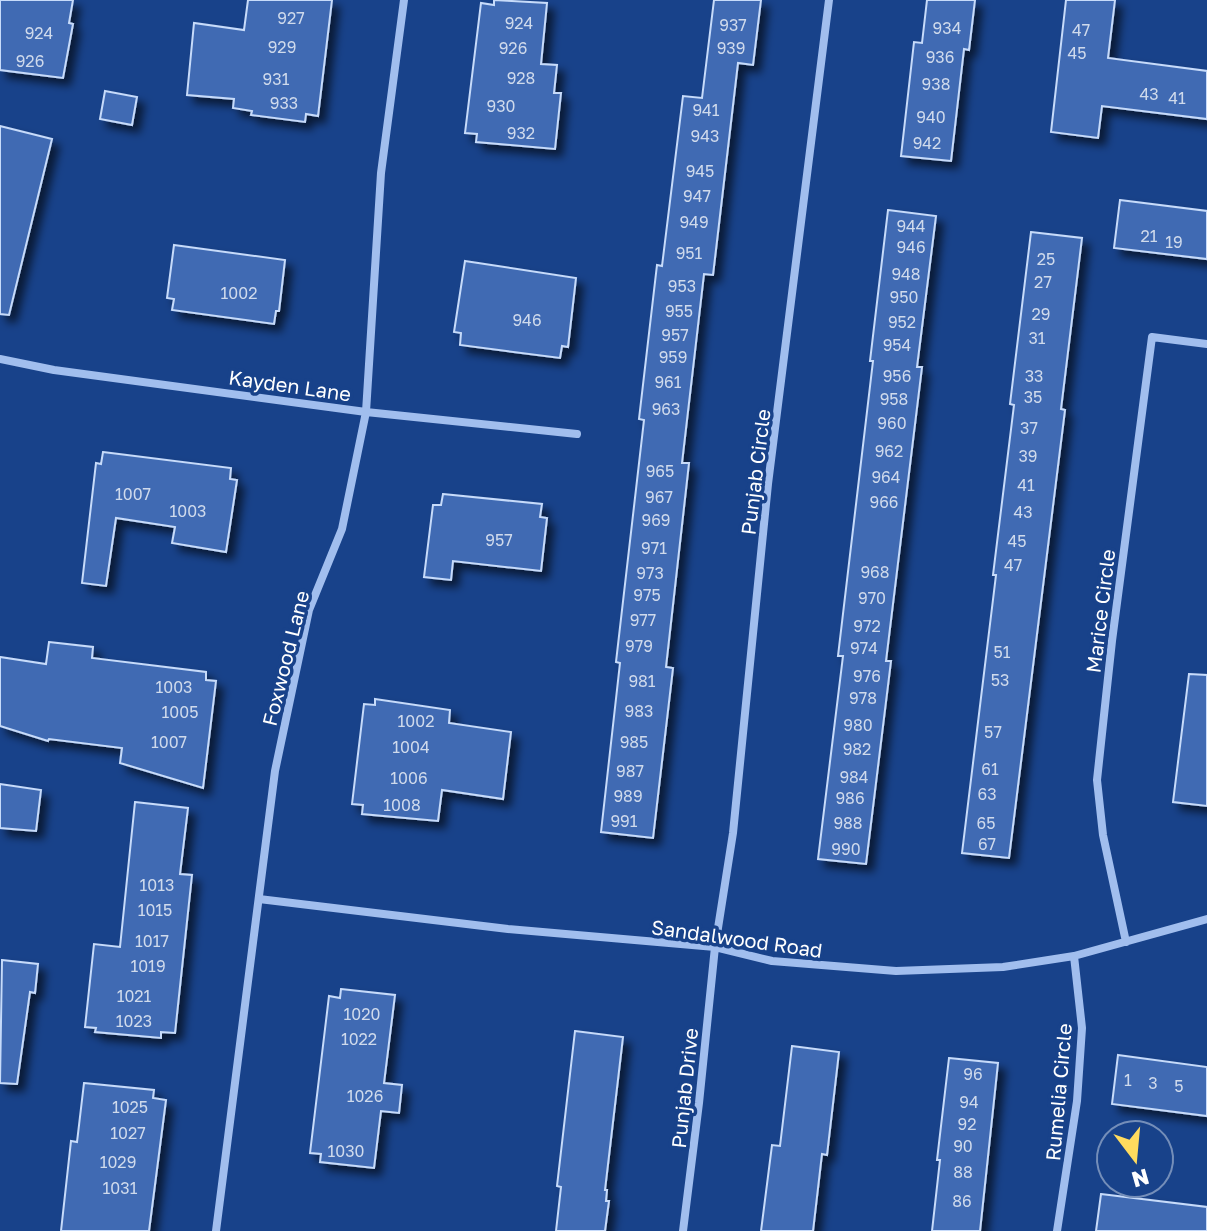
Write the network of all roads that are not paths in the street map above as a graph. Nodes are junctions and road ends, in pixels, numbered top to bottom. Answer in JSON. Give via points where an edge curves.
{"nodes":[{"id":1,"x":404,"y":0,"type":"edge"},
{"id":2,"x":829,"y":0,"type":"edge"},
{"id":3,"x":1207,"y":344,"type":"edge"},
{"id":4,"x":0,"y":359,"type":"edge"},
{"id":5,"x":366,"y":412,"type":"junction"},
{"id":6,"x":577,"y":434,"type":"dead end"},
{"id":7,"x":259,"y":899,"type":"junction"},
{"id":8,"x":1207,"y":919,"type":"edge"},
{"id":9,"x":1126,"y":942,"type":"junction"},
{"id":10,"x":715,"y":947,"type":"junction"},
{"id":11,"x":1074,"y":956,"type":"junction"},
{"id":12,"x":216,"y":1231,"type":"edge"},
{"id":13,"x":683,"y":1231,"type":"edge"},
{"id":14,"x":1057,"y":1231,"type":"edge"}],
"edges":[{"from":1,"to":5,"type":"street","name":"Foxwood Lane","via":[[381,173]]},
{"from":2,"to":10,"type":"street","name":"Punjab Circle","via":[[768,484],[733,833]]},
{"from":3,"to":9,"type":"street","name":"Marice Circle","via":[[1152,337],[1097,780]]},
{"from":4,"to":5,"type":"street","name":"Kayden Lane"},
{"from":5,"to":6,"type":"street","name":"Kayden Lane"},
{"from":5,"to":7,"type":"street","name":"Foxwood Lane","via":[[342,529],[309,610],[275,771]]},
{"from":7,"to":10,"type":"street","name":"Sandalwood Road"},
{"from":7,"to":12,"type":"street","name":"Foxwood Lane"},
{"from":8,"to":9,"type":"street","name":"Sandalwood Road"},
{"from":9,"to":11,"type":"street","name":"Sandalwood Road"},
{"from":10,"to":11,"type":"street","name":"Sandalwood Road","via":[[772,961],[896,971],[1003,967]]},
{"from":10,"to":13,"type":"street","name":"Punjab Drive"},
{"from":11,"to":14,"type":"street","name":"Rumelia Circle","via":[[1082,1028]]}]}
